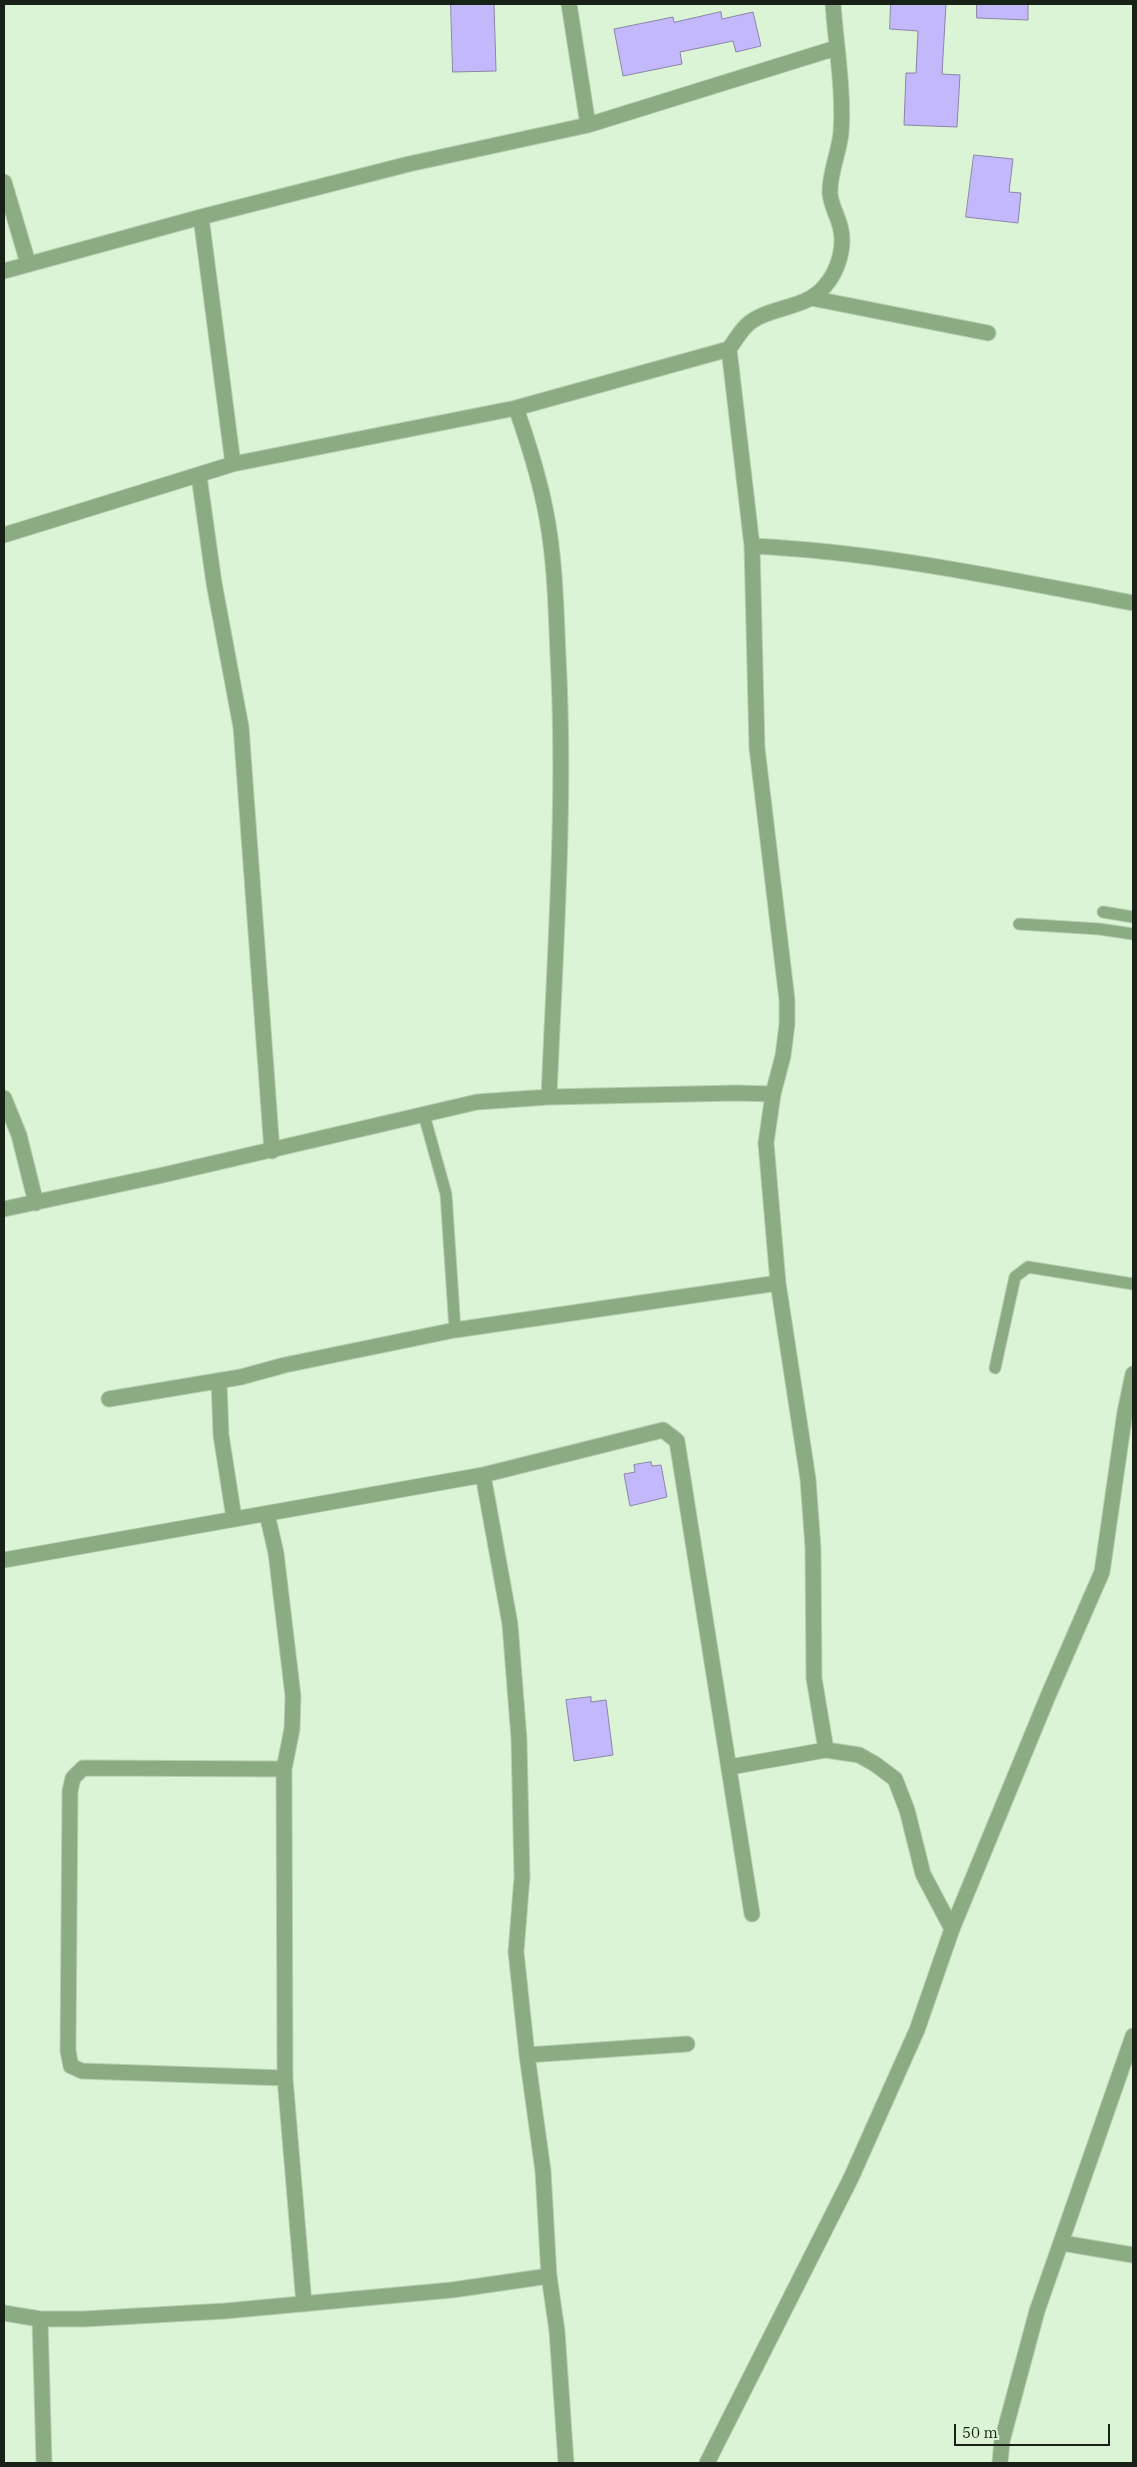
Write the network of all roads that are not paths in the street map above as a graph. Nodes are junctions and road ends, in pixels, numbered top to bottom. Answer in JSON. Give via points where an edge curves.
{"nodes":[{"id":1,"x":569,"y":4,"type":"edge"},
{"id":2,"x":832,"y":4,"type":"edge"},
{"id":3,"x":836,"y":48,"type":"junction"},
{"id":4,"x":588,"y":126,"type":"junction"},
{"id":5,"x":4,"y":182,"type":"edge"},
{"id":6,"x":201,"y":217,"type":"junction"},
{"id":7,"x":28,"y":263,"type":"junction"},
{"id":8,"x":4,"y":271,"type":"edge"},
{"id":9,"x":811,"y":298,"type":"junction"},
{"id":10,"x":988,"y":333,"type":"dead end"},
{"id":11,"x":730,"y":349,"type":"junction"},
{"id":12,"x":516,"y":408,"type":"junction"},
{"id":13,"x":233,"y":464,"type":"junction"},
{"id":14,"x":199,"y":476,"type":"junction"},
{"id":15,"x":4,"y":535,"type":"edge"},
{"id":16,"x":752,"y":546,"type":"junction"},
{"id":17,"x":1133,"y":603,"type":"edge"},
{"id":18,"x":1104,"y":912,"type":"dead end"},
{"id":19,"x":1133,"y":917,"type":"edge"},
{"id":20,"x":1020,"y":924,"type":"dead end"},
{"id":21,"x":1133,"y":934,"type":"edge"},
{"id":22,"x":773,"y":1094,"type":"junction"},
{"id":23,"x":549,"y":1097,"type":"junction"},
{"id":24,"x":4,"y":1098,"type":"edge"},
{"id":25,"x":424,"y":1115,"type":"junction"},
{"id":26,"x":272,"y":1151,"type":"junction"},
{"id":27,"x":36,"y":1203,"type":"junction"},
{"id":28,"x":4,"y":1209,"type":"edge"},
{"id":29,"x":778,"y":1283,"type":"junction"},
{"id":30,"x":1133,"y":1284,"type":"edge"},
{"id":31,"x":455,"y":1330,"type":"junction"},
{"id":32,"x":995,"y":1368,"type":"dead end"},
{"id":33,"x":1133,"y":1374,"type":"edge"},
{"id":34,"x":219,"y":1381,"type":"junction"},
{"id":35,"x":109,"y":1398,"type":"dead end"},
{"id":36,"x":483,"y":1475,"type":"junction"},
{"id":37,"x":267,"y":1514,"type":"junction"},
{"id":38,"x":234,"y":1518,"type":"junction"},
{"id":39,"x":4,"y":1560,"type":"edge"},
{"id":40,"x":826,"y":1750,"type":"junction"},
{"id":41,"x":730,"y":1767,"type":"junction"},
{"id":42,"x":284,"y":1769,"type":"junction"},
{"id":43,"x":752,"y":1914,"type":"dead end"},
{"id":44,"x":952,"y":1929,"type":"junction"},
{"id":45,"x":1133,"y":2036,"type":"edge"},
{"id":46,"x":688,"y":2044,"type":"dead end"},
{"id":47,"x":527,"y":2055,"type":"junction"},
{"id":48,"x":286,"y":2078,"type":"junction"},
{"id":49,"x":1062,"y":2243,"type":"junction"},
{"id":50,"x":1133,"y":2255,"type":"edge"},
{"id":51,"x":549,"y":2276,"type":"junction"},
{"id":52,"x":304,"y":2304,"type":"junction"},
{"id":53,"x":4,"y":2313,"type":"edge"},
{"id":54,"x":40,"y":2319,"type":"junction"},
{"id":55,"x":44,"y":2463,"type":"edge"},
{"id":56,"x":566,"y":2463,"type":"edge"},
{"id":57,"x":707,"y":2463,"type":"edge"},
{"id":58,"x":1000,"y":2463,"type":"edge"}],
"edges":[{"from":1,"to":4,"type":"street"},
{"from":2,"to":3,"type":"street"},
{"from":3,"to":4,"type":"street"},
{"from":3,"to":9,"type":"street","via":[[841,133],[830,192],[832,208],[841,227],[842,247],[838,266],[825,286]]},
{"from":4,"to":6,"type":"street","via":[[409,164]]},
{"from":5,"to":7,"type":"street"},
{"from":6,"to":7,"type":"street"},
{"from":6,"to":13,"type":"street"},
{"from":7,"to":8,"type":"street"},
{"from":9,"to":10,"type":"street"},
{"from":9,"to":11,"type":"street","via":[[756,318]]},
{"from":11,"to":12,"type":"street"},
{"from":11,"to":16,"type":"street"},
{"from":12,"to":13,"type":"street"},
{"from":12,"to":23,"type":"street","via":[[535,464],[546,514],[558,647],[562,772]]},
{"from":13,"to":14,"type":"street"},
{"from":14,"to":15,"type":"street"},
{"from":14,"to":26,"type":"street","via":[[214,583],[241,727]]},
{"from":16,"to":17,"type":"street","via":[[911,561]]},
{"from":16,"to":22,"type":"street","via":[[757,748],[787,1000],[783,1056]]},
{"from":18,"to":19,"type":"lane"},
{"from":20,"to":21,"type":"lane","via":[[1099,928]]},
{"from":22,"to":23,"type":"street"},
{"from":22,"to":29,"type":"street","via":[[766,1143]]},
{"from":23,"to":25,"type":"street","via":[[477,1102]]},
{"from":24,"to":27,"type":"street","via":[[19,1135]]},
{"from":25,"to":26,"type":"street"},
{"from":25,"to":31,"type":"lane","via":[[446,1194]]},
{"from":26,"to":27,"type":"street"},
{"from":27,"to":28,"type":"street"},
{"from":29,"to":31,"type":"street"},
{"from":29,"to":40,"type":"street","via":[[808,1479],[813,1548],[814,1678]]},
{"from":30,"to":32,"type":"lane","via":[[1028,1267],[1015,1277]]},
{"from":31,"to":34,"type":"street"},
{"from":33,"to":44,"type":"street","via":[[1102,1572]]},
{"from":34,"to":35,"type":"street"},
{"from":34,"to":38,"type":"street","via":[[221,1435]]},
{"from":36,"to":37,"type":"street"},
{"from":36,"to":41,"type":"street","via":[[663,1430],[677,1441]]},
{"from":36,"to":47,"type":"street","via":[[510,1624],[519,1739],[522,1876],[516,1952]]},
{"from":37,"to":38,"type":"street"},
{"from":37,"to":42,"type":"street","via":[[276,1553],[294,1696]]},
{"from":38,"to":39,"type":"street"},
{"from":40,"to":41,"type":"street"},
{"from":40,"to":44,"type":"street","via":[[859,1755],[895,1779],[907,1810],[923,1874]]},
{"from":41,"to":43,"type":"street"},
{"from":42,"to":48,"type":"street"},
{"from":42,"to":48,"type":"street","via":[[82,1768],[73,1778],[70,1791],[68,2052],[72,2066],[82,2072]]},
{"from":44,"to":57,"type":"street","via":[[916,2030],[851,2178]]},
{"from":45,"to":49,"type":"street"},
{"from":46,"to":47,"type":"street"},
{"from":47,"to":51,"type":"street","via":[[543,2171]]},
{"from":48,"to":52,"type":"street"},
{"from":49,"to":50,"type":"street"},
{"from":49,"to":58,"type":"street","via":[[1037,2311],[1002,2441]]},
{"from":51,"to":52,"type":"street","via":[[452,2290]]},
{"from":51,"to":56,"type":"street","via":[[557,2331]]},
{"from":52,"to":54,"type":"street"},
{"from":53,"to":54,"type":"street"},
{"from":54,"to":55,"type":"street"}]}
